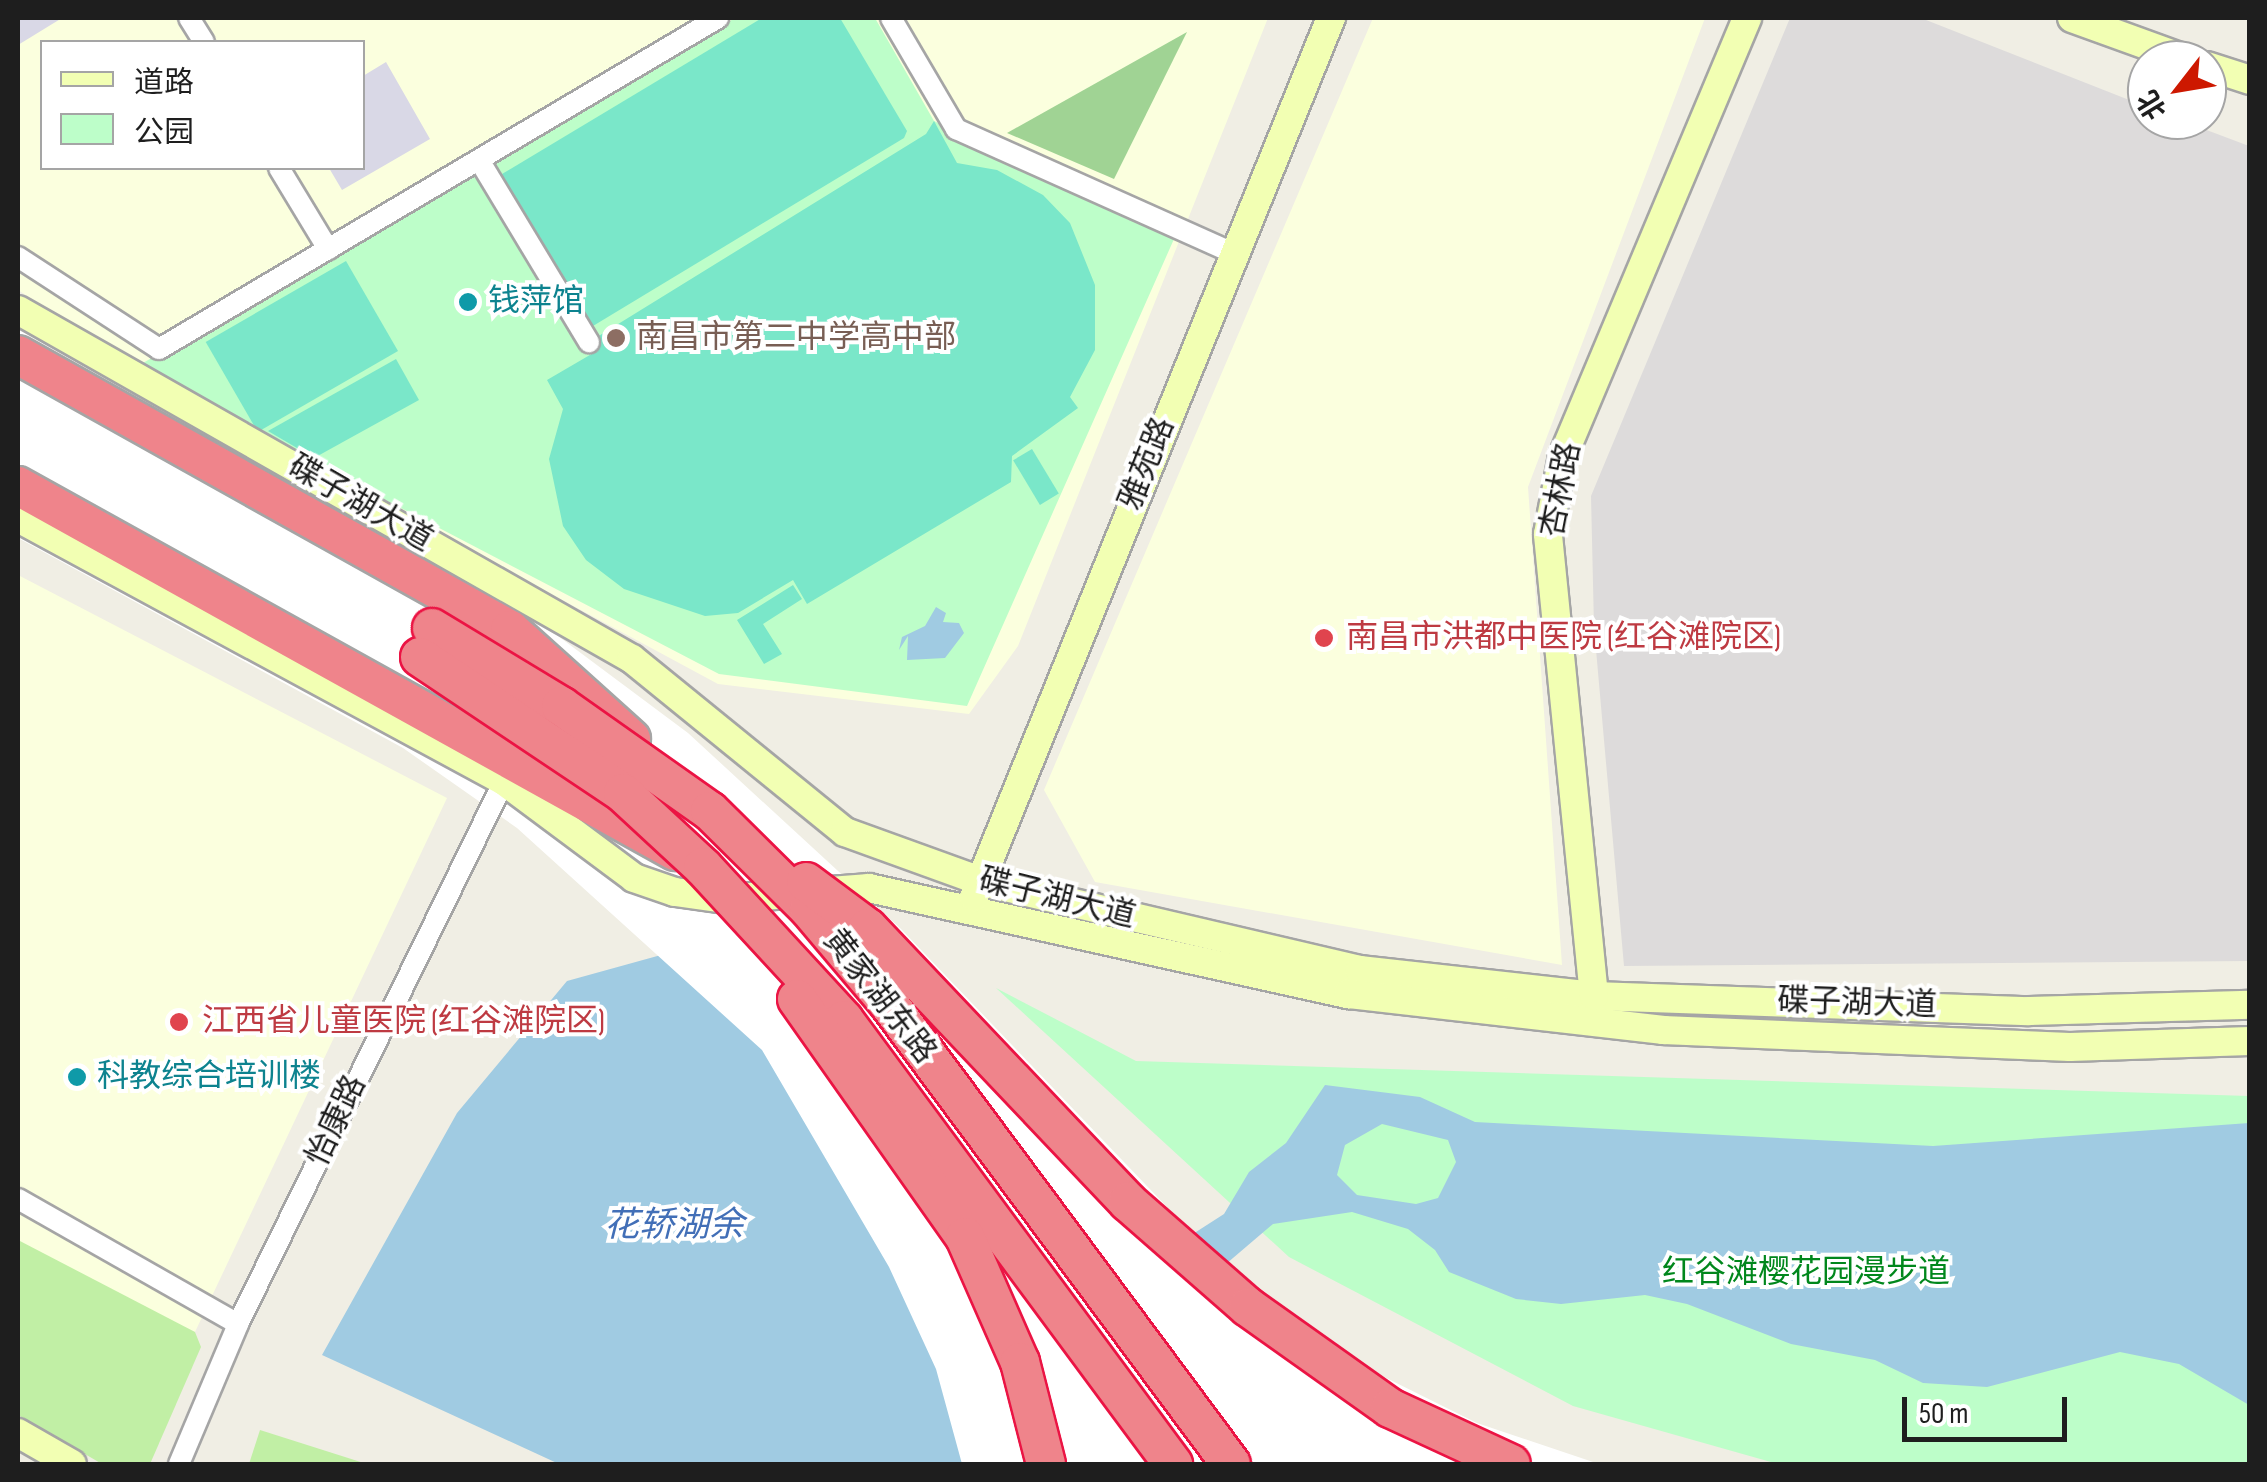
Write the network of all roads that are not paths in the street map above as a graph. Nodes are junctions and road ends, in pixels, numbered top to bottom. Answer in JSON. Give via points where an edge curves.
{"nodes":[{"id":1,"x":189,"y":18,"type":"edge"},
{"id":2,"x":718,"y":18,"type":"edge"},
{"id":3,"x":891,"y":18,"type":"edge"},
{"id":4,"x":1330,"y":18,"type":"edge"},
{"id":5,"x":1748,"y":18,"type":"edge"},
{"id":6,"x":2072,"y":18,"type":"edge"},
{"id":7,"x":2112,"y":26,"type":"edge"},
{"id":8,"x":203,"y":40,"type":"edge"},
{"id":9,"x":2143,"y":40,"type":"edge"},
{"id":10,"x":479,"y":160,"type":"junction"},
{"id":11,"x":279,"y":170,"type":"edge"},
{"id":12,"x":328,"y":250,"type":"junction"},
{"id":13,"x":1234,"y":253,"type":"junction"},
{"id":14,"x":18,"y":257,"type":"edge"},
{"id":15,"x":18,"y":310,"type":"edge"},
{"id":16,"x":590,"y":342,"type":"dead end"},
{"id":17,"x":18,"y":355,"type":"edge"},
{"id":18,"x":18,"y":486,"type":"edge"},
{"id":19,"x":18,"y":518,"type":"edge"},
{"id":20,"x":504,"y":781,"type":"junction"},
{"id":21,"x":710,"y":811,"type":"junction"},
{"id":22,"x":703,"y":867,"type":"junction"},
{"id":23,"x":980,"y":880,"type":"junction"},
{"id":24,"x":968,"y":912,"type":"junction"},
{"id":25,"x":1594,"y":996,"type":"junction"},
{"id":26,"x":2250,"y":1005,"type":"edge"},
{"id":27,"x":2250,"y":1041,"type":"edge"},
{"id":28,"x":18,"y":1200,"type":"edge"},
{"id":29,"x":238,"y":1324,"type":"junction"},
{"id":30,"x":18,"y":1433,"type":"edge"},
{"id":31,"x":72,"y":1464,"type":"edge"},
{"id":32,"x":179,"y":1464,"type":"edge"},
{"id":33,"x":1046,"y":1464,"type":"edge"},
{"id":34,"x":1173,"y":1464,"type":"edge"},
{"id":35,"x":1231,"y":1464,"type":"edge"},
{"id":36,"x":1511,"y":1464,"type":"edge"}],
"edges":[{"from":1,"to":8,"type":"street"},
{"from":2,"to":10,"type":"street"},
{"from":3,"to":13,"type":"street","via":[[956,129]]},
{"from":4,"to":13,"type":"main road","name":"雅苑路"},
{"from":5,"to":25,"type":"main road","name":"杏林路","via":[[1563,456],[1548,534]]},
{"from":6,"to":7,"type":"main road"},
{"from":7,"to":9,"type":"main road"},
{"from":10,"to":12,"type":"street"},
{"from":10,"to":16,"type":"street"},
{"from":11,"to":12,"type":"street"},
{"from":12,"to":14,"type":"street","via":[[160,348]]},
{"from":13,"to":23,"type":"main road","name":"雅苑路"},
{"from":15,"to":23,"type":"main road","name":"碟子湖大道","via":[[632,659],[845,832]]},
{"from":17,"to":21,"type":"highway","bridge":true,"via":[[510,630]]},
{"from":18,"to":22,"type":"highway","bridge":true},
{"from":19,"to":20,"type":"main road","name":"碟子湖大道"},
{"from":20,"to":24,"type":"main road","name":"碟子湖大道","via":[[634,878],[675,892],[725,899],[869,888]]},
{"from":20,"to":29,"type":"street","name":"怡康路"},
{"from":21,"to":22,"type":"highway","name":"黄家湖东路","bridge":true,"via":[[561,706],[426,642],[623,793]]},
{"from":21,"to":35,"type":"highway","name":"黄家湖东路","bridge":true,"via":[[809,910],[889,1004]]},
{"from":21,"to":36,"type":"highway","bridge":true,"via":[[868,928],[1128,1202],[1248,1307],[1390,1408]]},
{"from":22,"to":33,"type":"highway","bridge":true,"via":[[964,1237],[1020,1362]]},
{"from":22,"to":34,"type":"highway","name":"黄家湖东路","bridge":true,"via":[[844,1020]]},
{"from":23,"to":24,"type":"main road","name":"雅苑路"},
{"from":23,"to":25,"type":"main road","name":"碟子湖大道","via":[[1360,970]]},
{"from":24,"to":27,"type":"main road","name":"碟子湖大道","via":[[1348,994],[1663,1030],[2070,1046]]},
{"from":25,"to":26,"type":"main road","name":"碟子湖大道","via":[[2029,1011]]},
{"from":28,"to":29,"type":"street"},
{"from":29,"to":32,"type":"street","name":"怡康路"},
{"from":30,"to":31,"type":"main road"}]}
